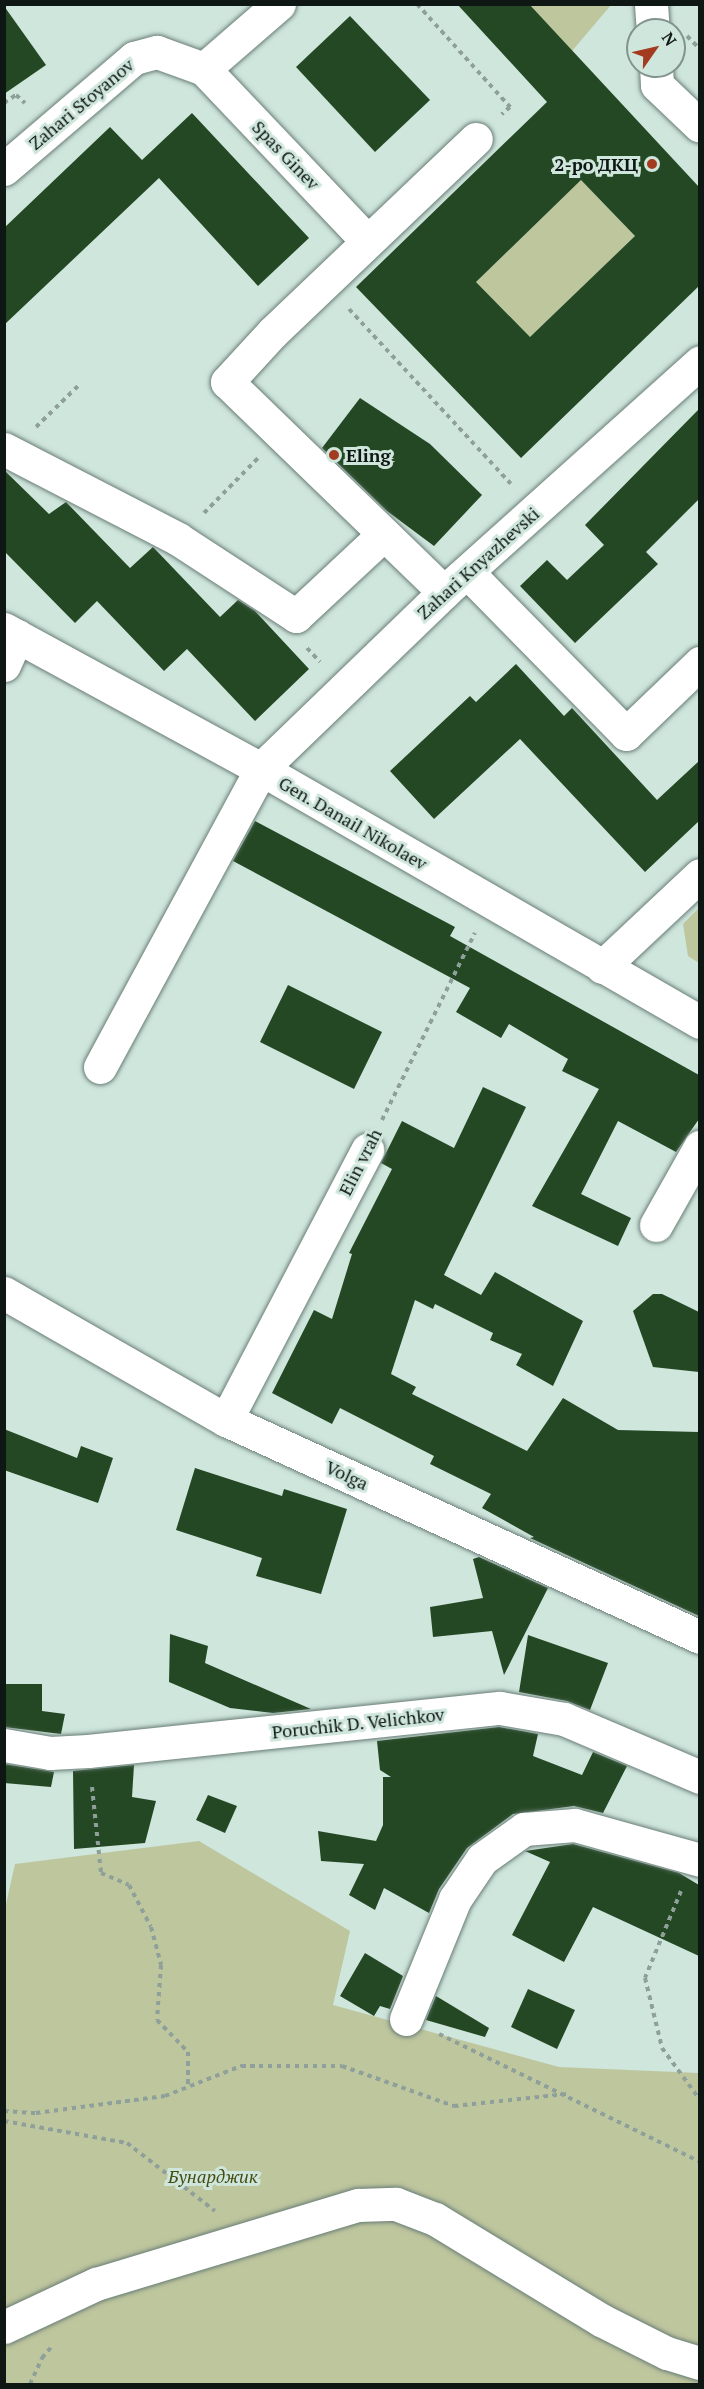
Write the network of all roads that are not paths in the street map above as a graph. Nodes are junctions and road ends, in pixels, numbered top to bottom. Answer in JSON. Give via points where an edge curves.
{"nodes":[{"id":1,"x":279,"y":4,"type":"edge"},
{"id":2,"x":204,"y":69,"type":"junction"},
{"id":3,"x":657,"y":78,"type":"edge"},
{"id":4,"x":699,"y":126,"type":"edge"},
{"id":5,"x":476,"y":139,"type":"road end"},
{"id":6,"x":4,"y":169,"type":"edge"},
{"id":7,"x":367,"y":241,"type":"junction"},
{"id":8,"x":699,"y":362,"type":"edge"},
{"id":9,"x":7,"y":451,"type":"edge"},
{"id":10,"x":384,"y":534,"type":"junction"},
{"id":11,"x":455,"y":582,"type":"junction"},
{"id":12,"x":9,"y":643,"type":"edge"},
{"id":13,"x":699,"y":663,"type":"edge"},
{"id":14,"x":261,"y":769,"type":"junction"},
{"id":15,"x":699,"y":875,"type":"edge"},
{"id":16,"x":602,"y":967,"type":"junction"},
{"id":17,"x":699,"y":1022,"type":"edge"},
{"id":18,"x":100,"y":1067,"type":"dead end"},
{"id":19,"x":699,"y":1147,"type":"edge"},
{"id":20,"x":367,"y":1150,"type":"road end"},
{"id":21,"x":656,"y":1226,"type":"dead end"},
{"id":22,"x":4,"y":1293,"type":"edge"},
{"id":23,"x":226,"y":1420,"type":"junction"},
{"id":24,"x":699,"y":1637,"type":"edge"},
{"id":25,"x":4,"y":1745,"type":"edge"},
{"id":26,"x":699,"y":1777,"type":"edge"},
{"id":27,"x":696,"y":1860,"type":"edge"},
{"id":28,"x":406,"y":2019,"type":"road end"},
{"id":29,"x":4,"y":2327,"type":"edge"},
{"id":30,"x":699,"y":2363,"type":"edge"}],
"edges":[{"from":1,"to":2,"type":"street"},
{"from":2,"to":6,"type":"street","name":"Zahari Stoyanov","via":[[157,52],[134,58]]},
{"from":2,"to":7,"type":"street","name":"Spas Ginev"},
{"from":3,"to":4,"type":"street","via":[[657,85]]},
{"from":5,"to":7,"type":"street"},
{"from":7,"to":10,"type":"street","via":[[227,382]]},
{"from":8,"to":11,"type":"street","name":"Zahari Knyazhevski"},
{"from":9,"to":10,"type":"street","via":[[178,539],[296,616]]},
{"from":10,"to":11,"type":"street"},
{"from":11,"to":13,"type":"street","via":[[626,734]]},
{"from":11,"to":14,"type":"street","name":"Zahari Knyazhevski"},
{"from":12,"to":14,"type":"street","name":"Gen. Danail Nikolaev"},
{"from":14,"to":16,"type":"street","name":"Gen. Danail Nikolaev"},
{"from":14,"to":18,"type":"street","name":"Zahari Knyazhevski"},
{"from":15,"to":16,"type":"street"},
{"from":16,"to":17,"type":"street","name":"Gen. Danail Nikolaev"},
{"from":19,"to":21,"type":"street"},
{"from":20,"to":23,"type":"street","name":"Elin vrah"},
{"from":22,"to":23,"type":"street","name":"Volga"},
{"from":23,"to":24,"type":"street","name":"Volga"},
{"from":25,"to":26,"type":"street","name":"Poruchik D. Velichkov","via":[[50,1752],[88,1751],[500,1708],[564,1719]]},
{"from":27,"to":28,"type":"street","via":[[575,1825],[524,1829],[482,1859],[455,1899]]},
{"from":29,"to":30,"type":"street","via":[[96,2284],[358,2205],[396,2204],[435,2219],[601,2320],[666,2353]]}]}
